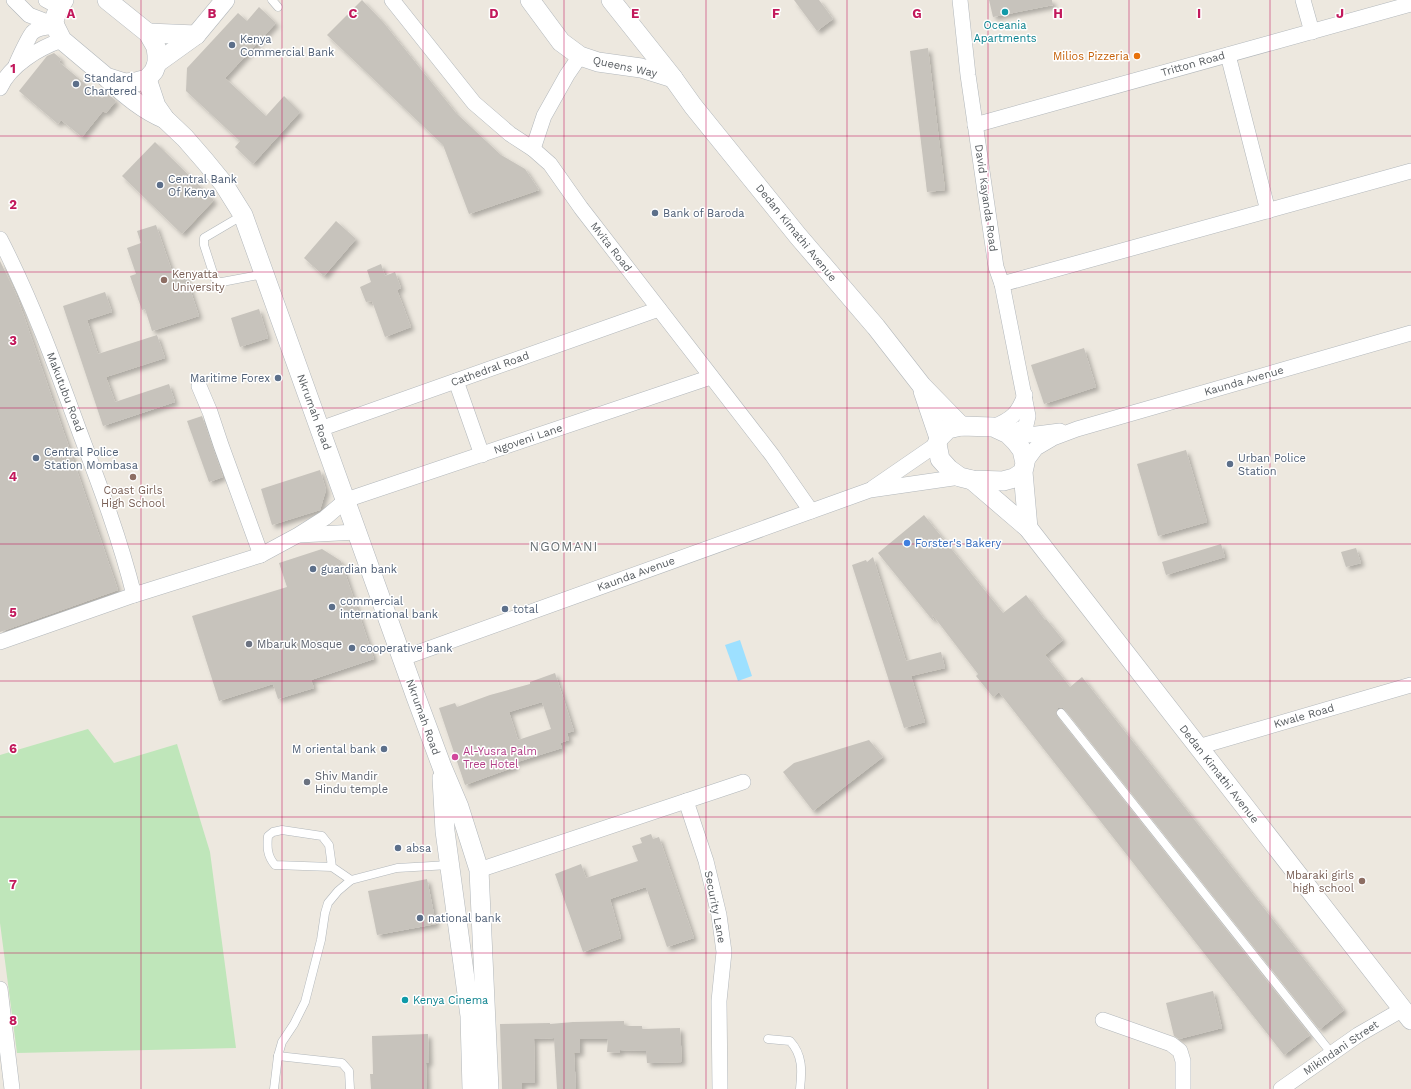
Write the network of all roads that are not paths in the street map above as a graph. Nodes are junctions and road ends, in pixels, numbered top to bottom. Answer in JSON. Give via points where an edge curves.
{"nodes":[{"id":1,"x":14,"y":0,"type":"edge"},
{"id":2,"x":109,"y":0,"type":"edge"},
{"id":3,"x":225,"y":0,"type":"edge"},
{"id":4,"x":272,"y":0,"type":"edge"},
{"id":5,"x":392,"y":0,"type":"edge"},
{"id":6,"x":530,"y":0,"type":"edge"},
{"id":7,"x":611,"y":0,"type":"edge"},
{"id":8,"x":960,"y":0,"type":"edge"},
{"id":9,"x":1303,"y":0,"type":"edge"},
{"id":10,"x":56,"y":2,"type":"edge"},
{"id":11,"x":1411,"y":4,"type":"edge"},
{"id":12,"x":278,"y":7,"type":"dead end"},
{"id":13,"x":57,"y":31,"type":"junction"},
{"id":14,"x":1312,"y":32,"type":"junction"},
{"id":15,"x":148,"y":33,"type":"junction"},
{"id":16,"x":637,"y":33,"type":"junction"},
{"id":17,"x":196,"y":34,"type":"junction"},
{"id":18,"x":1228,"y":55,"type":"junction"},
{"id":19,"x":580,"y":56,"type":"junction"},
{"id":20,"x":157,"y":63,"type":"junction"},
{"id":21,"x":626,"y":66,"type":"junction"},
{"id":22,"x":106,"y":77,"type":"junction"},
{"id":23,"x":673,"y":78,"type":"junction"},
{"id":24,"x":147,"y":79,"type":"junction"},
{"id":25,"x":0,"y":88,"type":"edge"},
{"id":26,"x":165,"y":119,"type":"junction"},
{"id":27,"x":975,"y":125,"type":"junction"},
{"id":28,"x":533,"y":149,"type":"junction"},
{"id":29,"x":1411,"y":171,"type":"edge"},
{"id":30,"x":1268,"y":210,"type":"junction"},
{"id":31,"x":243,"y":215,"type":"junction"},
{"id":32,"x":0,"y":239,"type":"edge"},
{"id":33,"x":264,"y":274,"type":"junction"},
{"id":34,"x":1002,"y":284,"type":"junction"},
{"id":35,"x":659,"y":309,"type":"junction"},
{"id":36,"x":1411,"y":333,"type":"edge"},
{"id":37,"x":711,"y":377,"type":"junction"},
{"id":38,"x":456,"y":381,"type":"junction"},
{"id":39,"x":199,"y":386,"type":"dead end"},
{"id":40,"x":922,"y":386,"type":"junction"},
{"id":41,"x":961,"y":426,"type":"junction"},
{"id":42,"x":320,"y":429,"type":"junction"},
{"id":43,"x":1077,"y":429,"type":"junction"},
{"id":44,"x":1004,"y":433,"type":"junction"},
{"id":45,"x":938,"y":441,"type":"junction"},
{"id":46,"x":482,"y":455,"type":"junction"},
{"id":47,"x":1024,"y":468,"type":"junction"},
{"id":48,"x":966,"y":479,"type":"junction"},
{"id":49,"x":870,"y":490,"type":"junction"},
{"id":50,"x":346,"y":500,"type":"junction"},
{"id":51,"x":811,"y":511,"type":"junction"},
{"id":52,"x":1028,"y":528,"type":"junction"},
{"id":53,"x":357,"y":532,"type":"junction"},
{"id":54,"x":298,"y":535,"type":"junction"},
{"id":55,"x":261,"y":555,"type":"junction"},
{"id":56,"x":134,"y":595,"type":"junction"},
{"id":57,"x":0,"y":642,"type":"edge"},
{"id":58,"x":403,"y":658,"type":"junction"},
{"id":59,"x":1411,"y":685,"type":"edge"},
{"id":60,"x":1061,"y":713,"type":"dead end"},
{"id":61,"x":1198,"y":747,"type":"junction"},
{"id":62,"x":442,"y":767,"type":"junction"},
{"id":63,"x":743,"y":782,"type":"dead end"},
{"id":64,"x":686,"y":801,"type":"junction"},
{"id":65,"x":449,"y":865,"type":"junction"},
{"id":66,"x":332,"y":867,"type":"junction"},
{"id":67,"x":479,"y":870,"type":"junction"},
{"id":68,"x":351,"y":880,"type":"junction"},
{"id":69,"x":480,"y":900,"type":"junction"},
{"id":70,"x":454,"y":904,"type":"junction"},
{"id":71,"x":0,"y":989,"type":"edge"},
{"id":72,"x":1407,"y":1014,"type":"edge"},
{"id":73,"x":1103,"y":1020,"type":"dead end"},
{"id":74,"x":768,"y":1039,"type":"dead end"},
{"id":75,"x":1332,"y":1054,"type":"junction"},
{"id":76,"x":278,"y":1056,"type":"junction"},
{"id":77,"x":12,"y":1089,"type":"edge"},
{"id":78,"x":274,"y":1089,"type":"edge"},
{"id":79,"x":350,"y":1089,"type":"edge"},
{"id":80,"x":472,"y":1089,"type":"edge"},
{"id":81,"x":489,"y":1089,"type":"edge"},
{"id":82,"x":720,"y":1089,"type":"edge"},
{"id":83,"x":800,"y":1089,"type":"edge"},
{"id":84,"x":1183,"y":1089,"type":"edge"},
{"id":85,"x":1281,"y":1089,"type":"edge"}],
"edges":[{"from":1,"to":13,"type":"street","via":[[29,15]]},
{"from":2,"to":15,"type":"street"},
{"from":3,"to":17,"type":"street"},
{"from":4,"to":12,"type":"lane"},
{"from":5,"to":28,"type":"street","name":"Mvita Road","via":[[474,103],[510,134]]},
{"from":6,"to":19,"type":"street","name":"Queens Way","via":[[561,42]]},
{"from":7,"to":16,"type":"street","name":"Dedan Kimathi Avenue"},
{"from":8,"to":27,"type":"street","name":"David Kayanda Road"},
{"from":9,"to":14,"type":"street"},
{"from":10,"to":13,"type":"street","via":[[54,20]]},
{"from":11,"to":14,"type":"street","name":"Tritton Road"},
{"from":13,"to":22,"type":"street"},
{"from":13,"to":25,"type":"street","via":[[47,46],[16,66]]},
{"from":14,"to":18,"type":"street","name":"Tritton Road"},
{"from":15,"to":17,"type":"street"},
{"from":15,"to":20,"type":"street","via":[[156,47]]},
{"from":16,"to":21,"type":"street","via":[[638,45]]},
{"from":16,"to":23,"type":"street","name":"Dedan Kimathi Avenue"},
{"from":17,"to":20,"type":"street"},
{"from":18,"to":27,"type":"street","name":"Tritton Road"},
{"from":18,"to":30,"type":"street"},
{"from":19,"to":21,"type":"street","name":"Queens Way","via":[[598,62]]},
{"from":19,"to":28,"type":"street","via":[[544,116]]},
{"from":20,"to":24,"type":"street"},
{"from":21,"to":23,"type":"street","name":"Queens Way"},
{"from":22,"to":24,"type":"street","via":[[125,83]]},
{"from":22,"to":26,"type":"street","via":[[141,107]]},
{"from":23,"to":40,"type":"street","name":"Dedan Kimathi Avenue","via":[[798,236],[876,327]]},
{"from":24,"to":26,"type":"street","name":"Nkrumah Road","via":[[156,106]]},
{"from":26,"to":31,"type":"street","name":"Nkrumah Road","via":[[205,161]]},
{"from":27,"to":34,"type":"street","name":"David Kayanda Road","via":[[996,267]]},
{"from":28,"to":35,"type":"street","name":"Mvita Road","via":[[550,164]]},
{"from":29,"to":30,"type":"street"},
{"from":30,"to":34,"type":"street"},
{"from":31,"to":33,"type":"street","name":"Nkrumah Road"},
{"from":31,"to":33,"type":"lane","via":[[204,238],[203,242],[215,279],[222,282]]},
{"from":32,"to":56,"type":"street","name":"Makutubu Road","via":[[16,271],[63,386],[109,511]]},
{"from":33,"to":42,"type":"street","name":"Nkrumah Road"},
{"from":34,"to":44,"type":"street","name":"David Kayanda Road","via":[[1025,395]]},
{"from":35,"to":37,"type":"street","name":"Mvita Road"},
{"from":35,"to":38,"type":"street","name":"Cathedral Road"},
{"from":36,"to":43,"type":"street","name":"Kaunda Avenue"},
{"from":37,"to":46,"type":"street","name":"Ngoveni Lane"},
{"from":37,"to":51,"type":"street","name":"Mvita Road","via":[[772,455]]},
{"from":38,"to":42,"type":"street","name":"Cathedral Road"},
{"from":38,"to":46,"type":"street"},
{"from":39,"to":55,"type":"street"},
{"from":40,"to":41,"type":"street","name":"Dedan Kimathi Avenue"},
{"from":40,"to":45,"type":"street","name":"Dedan Kimathi Avenue"},
{"from":41,"to":44,"type":"street"},
{"from":41,"to":45,"type":"street","via":[[948,429]]},
{"from":42,"to":50,"type":"street","name":"Nkrumah Road"},
{"from":43,"to":44,"type":"street"},
{"from":43,"to":47,"type":"street","via":[[1036,448]]},
{"from":44,"to":47,"type":"street","via":[[1022,450]]},
{"from":45,"to":48,"type":"street","via":[[940,459],[949,469]]},
{"from":45,"to":49,"type":"street"},
{"from":46,"to":50,"type":"street","name":"Ngoveni Lane"},
{"from":47,"to":48,"type":"street","via":[[1014,478],[1004,481]]},
{"from":47,"to":52,"type":"street"},
{"from":48,"to":49,"type":"street"},
{"from":48,"to":52,"type":"street","name":"Dedan Kimathi Avenue"},
{"from":49,"to":51,"type":"street","name":"Kaunda Avenue"},
{"from":50,"to":53,"type":"street","name":"Nkrumah Road"},
{"from":50,"to":54,"type":"street","via":[[325,518]]},
{"from":51,"to":58,"type":"street","name":"Kaunda Avenue"},
{"from":52,"to":61,"type":"street","name":"Dedan Kimathi Avenue"},
{"from":53,"to":54,"type":"street"},
{"from":53,"to":58,"type":"street","name":"Nkrumah Road"},
{"from":54,"to":55,"type":"street"},
{"from":55,"to":56,"type":"street"},
{"from":56,"to":57,"type":"street"},
{"from":58,"to":62,"type":"street","name":"Nkrumah Road"},
{"from":59,"to":61,"type":"street","name":"Kwale Road"},
{"from":60,"to":75,"type":"lane"},
{"from":61,"to":72,"type":"street","name":"Dedan Kimathi Avenue"},
{"from":62,"to":65,"type":"street","name":"Nkrumah Road"},
{"from":62,"to":67,"type":"street","name":"Nkrumah Road","via":[[459,807]]},
{"from":63,"to":64,"type":"street"},
{"from":64,"to":67,"type":"street"},
{"from":64,"to":82,"type":"street","name":"Security Lane","via":[[706,861],[719,915],[724,952],[719,1000]]},
{"from":65,"to":68,"type":"lane","via":[[397,868]]},
{"from":65,"to":70,"type":"street","name":"Nkrumah Road"},
{"from":66,"to":66,"type":"lane","via":[[275,865],[270,859],[268,836],[282,830],[322,836],[329,844]]},
{"from":66,"to":68,"type":"lane"},
{"from":67,"to":69,"type":"street","name":"Nkrumah Road"},
{"from":68,"to":76,"type":"lane","via":[[328,903],[305,1002],[282,1042]]},
{"from":69,"to":70,"type":"street"},
{"from":69,"to":81,"type":"street","name":"Nkrumah Road"},
{"from":70,"to":80,"type":"street","name":"Nkrumah Road","via":[[470,1016]]},
{"from":71,"to":77,"type":"street"},
{"from":72,"to":75,"type":"street","name":"Mikindani Street","via":[[1358,1035]]},
{"from":73,"to":84,"type":"street","via":[[1171,1044],[1180,1051]]},
{"from":74,"to":83,"type":"lane","via":[[790,1041],[795,1047],[802,1069]]},
{"from":75,"to":85,"type":"street","name":"Mikindani Street"},
{"from":76,"to":78,"type":"lane"},
{"from":76,"to":79,"type":"lane","via":[[342,1062],[349,1071]]}]}
